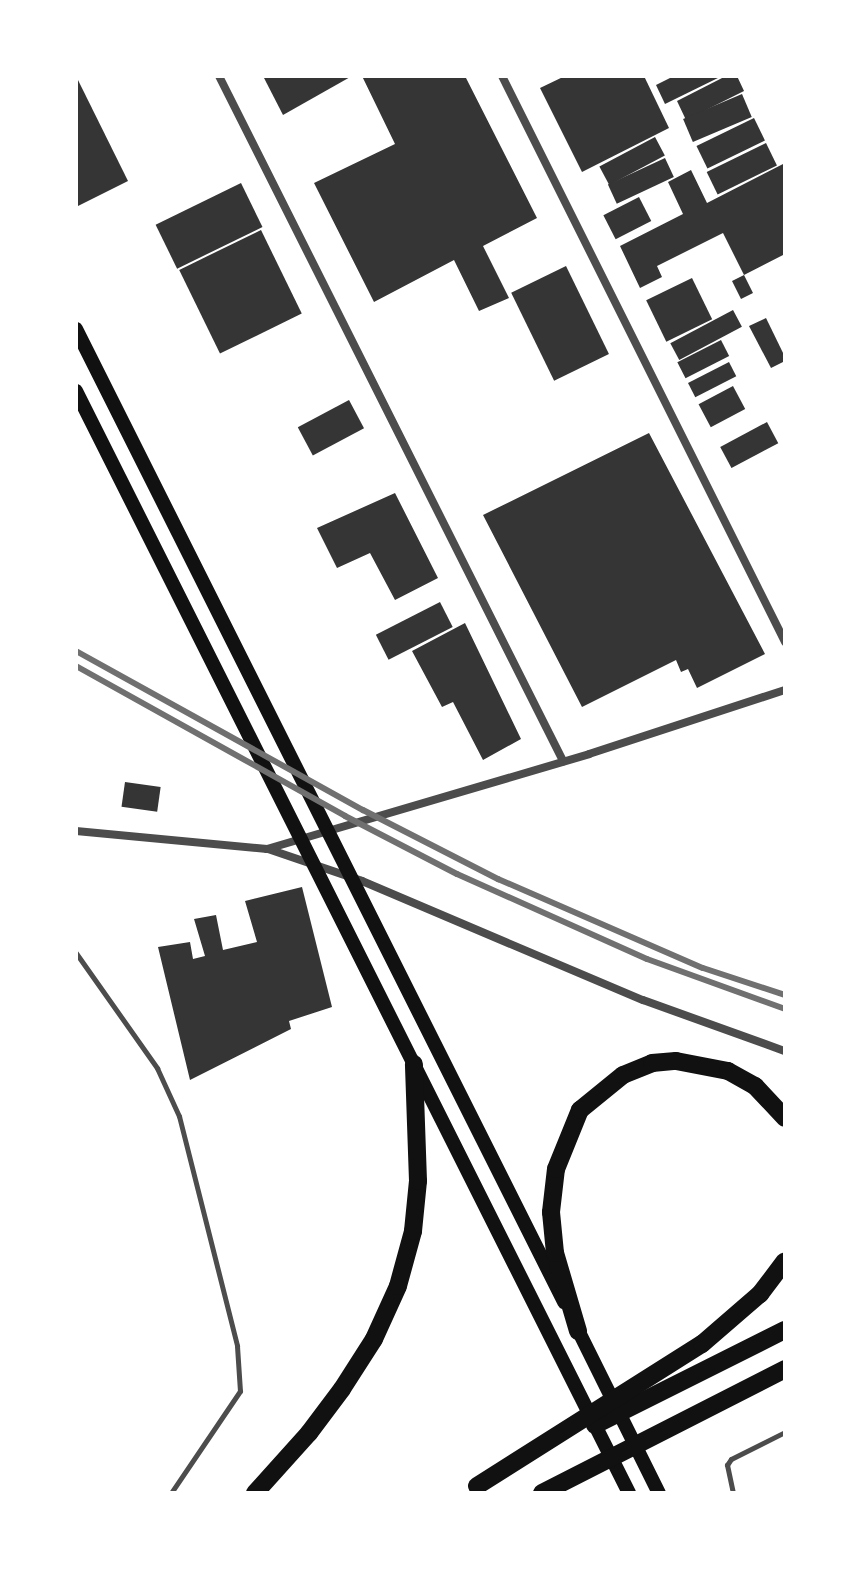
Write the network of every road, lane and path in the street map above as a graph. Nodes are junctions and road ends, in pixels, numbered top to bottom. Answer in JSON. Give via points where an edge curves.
{"nodes":[{"id":1,"x":219,"y":76,"type":"edge"},
{"id":2,"x":502,"y":76,"type":"edge"},
{"id":3,"x":76,"y":329,"type":"edge"},
{"id":4,"x":76,"y":391,"type":"edge"},
{"id":5,"x":785,"y":642,"type":"edge"},
{"id":6,"x":785,"y":690,"type":"edge"},
{"id":7,"x":563,"y":761,"type":"junction"},
{"id":8,"x":76,"y":831,"type":"edge"},
{"id":9,"x":267,"y":849,"type":"junction"},
{"id":10,"x":76,"y":953,"type":"edge"},
{"id":11,"x":785,"y":1051,"type":"edge"},
{"id":12,"x":414,"y":1064,"type":"junction"},
{"id":13,"x":785,"y":1118,"type":"edge"},
{"id":14,"x":785,"y":1261,"type":"edge"},
{"id":15,"x":785,"y":1330,"type":"edge"},
{"id":16,"x":578,"y":1331,"type":"junction"},
{"id":17,"x":785,"y":1369,"type":"edge"},
{"id":18,"x":785,"y":1432,"type":"edge"},
{"id":19,"x":471,"y":1490,"type":"edge"},
{"id":20,"x":171,"y":1493,"type":"edge"},
{"id":21,"x":255,"y":1493,"type":"edge"},
{"id":22,"x":542,"y":1493,"type":"edge"},
{"id":23,"x":629,"y":1493,"type":"edge"},
{"id":24,"x":659,"y":1493,"type":"edge"},
{"id":25,"x":733,"y":1493,"type":"edge"}],
"edges":[{"from":1,"to":7,"type":"street"},
{"from":2,"to":5,"type":"street"},
{"from":3,"to":16,"type":"main road"},
{"from":4,"to":12,"type":"main road"},
{"from":6,"to":7,"type":"street"},
{"from":7,"to":9,"type":"street"},
{"from":8,"to":9,"type":"street"},
{"from":9,"to":11,"type":"street","via":[[362,881],[643,1000]]},
{"from":10,"to":20,"type":"lane","via":[[157,1068],[179,1116],[237,1346],[240,1391]]},
{"from":12,"to":21,"type":"highway","via":[[418,1181],[407,1259],[374,1339],[334,1400]]},
{"from":12,"to":23,"type":"main road"},
{"from":13,"to":16,"type":"highway","via":[[755,1086],[728,1071],[676,1061],[652,1063],[623,1075],[580,1110],[556,1169],[551,1212],[555,1253]]},
{"from":14,"to":19,"type":"highway","via":[[760,1294],[702,1344]]},
{"from":15,"to":19,"type":"highway"},
{"from":16,"to":24,"type":"main road"},
{"from":17,"to":22,"type":"highway"},
{"from":18,"to":25,"type":"lane","via":[[731,1459],[727,1465]]}]}
